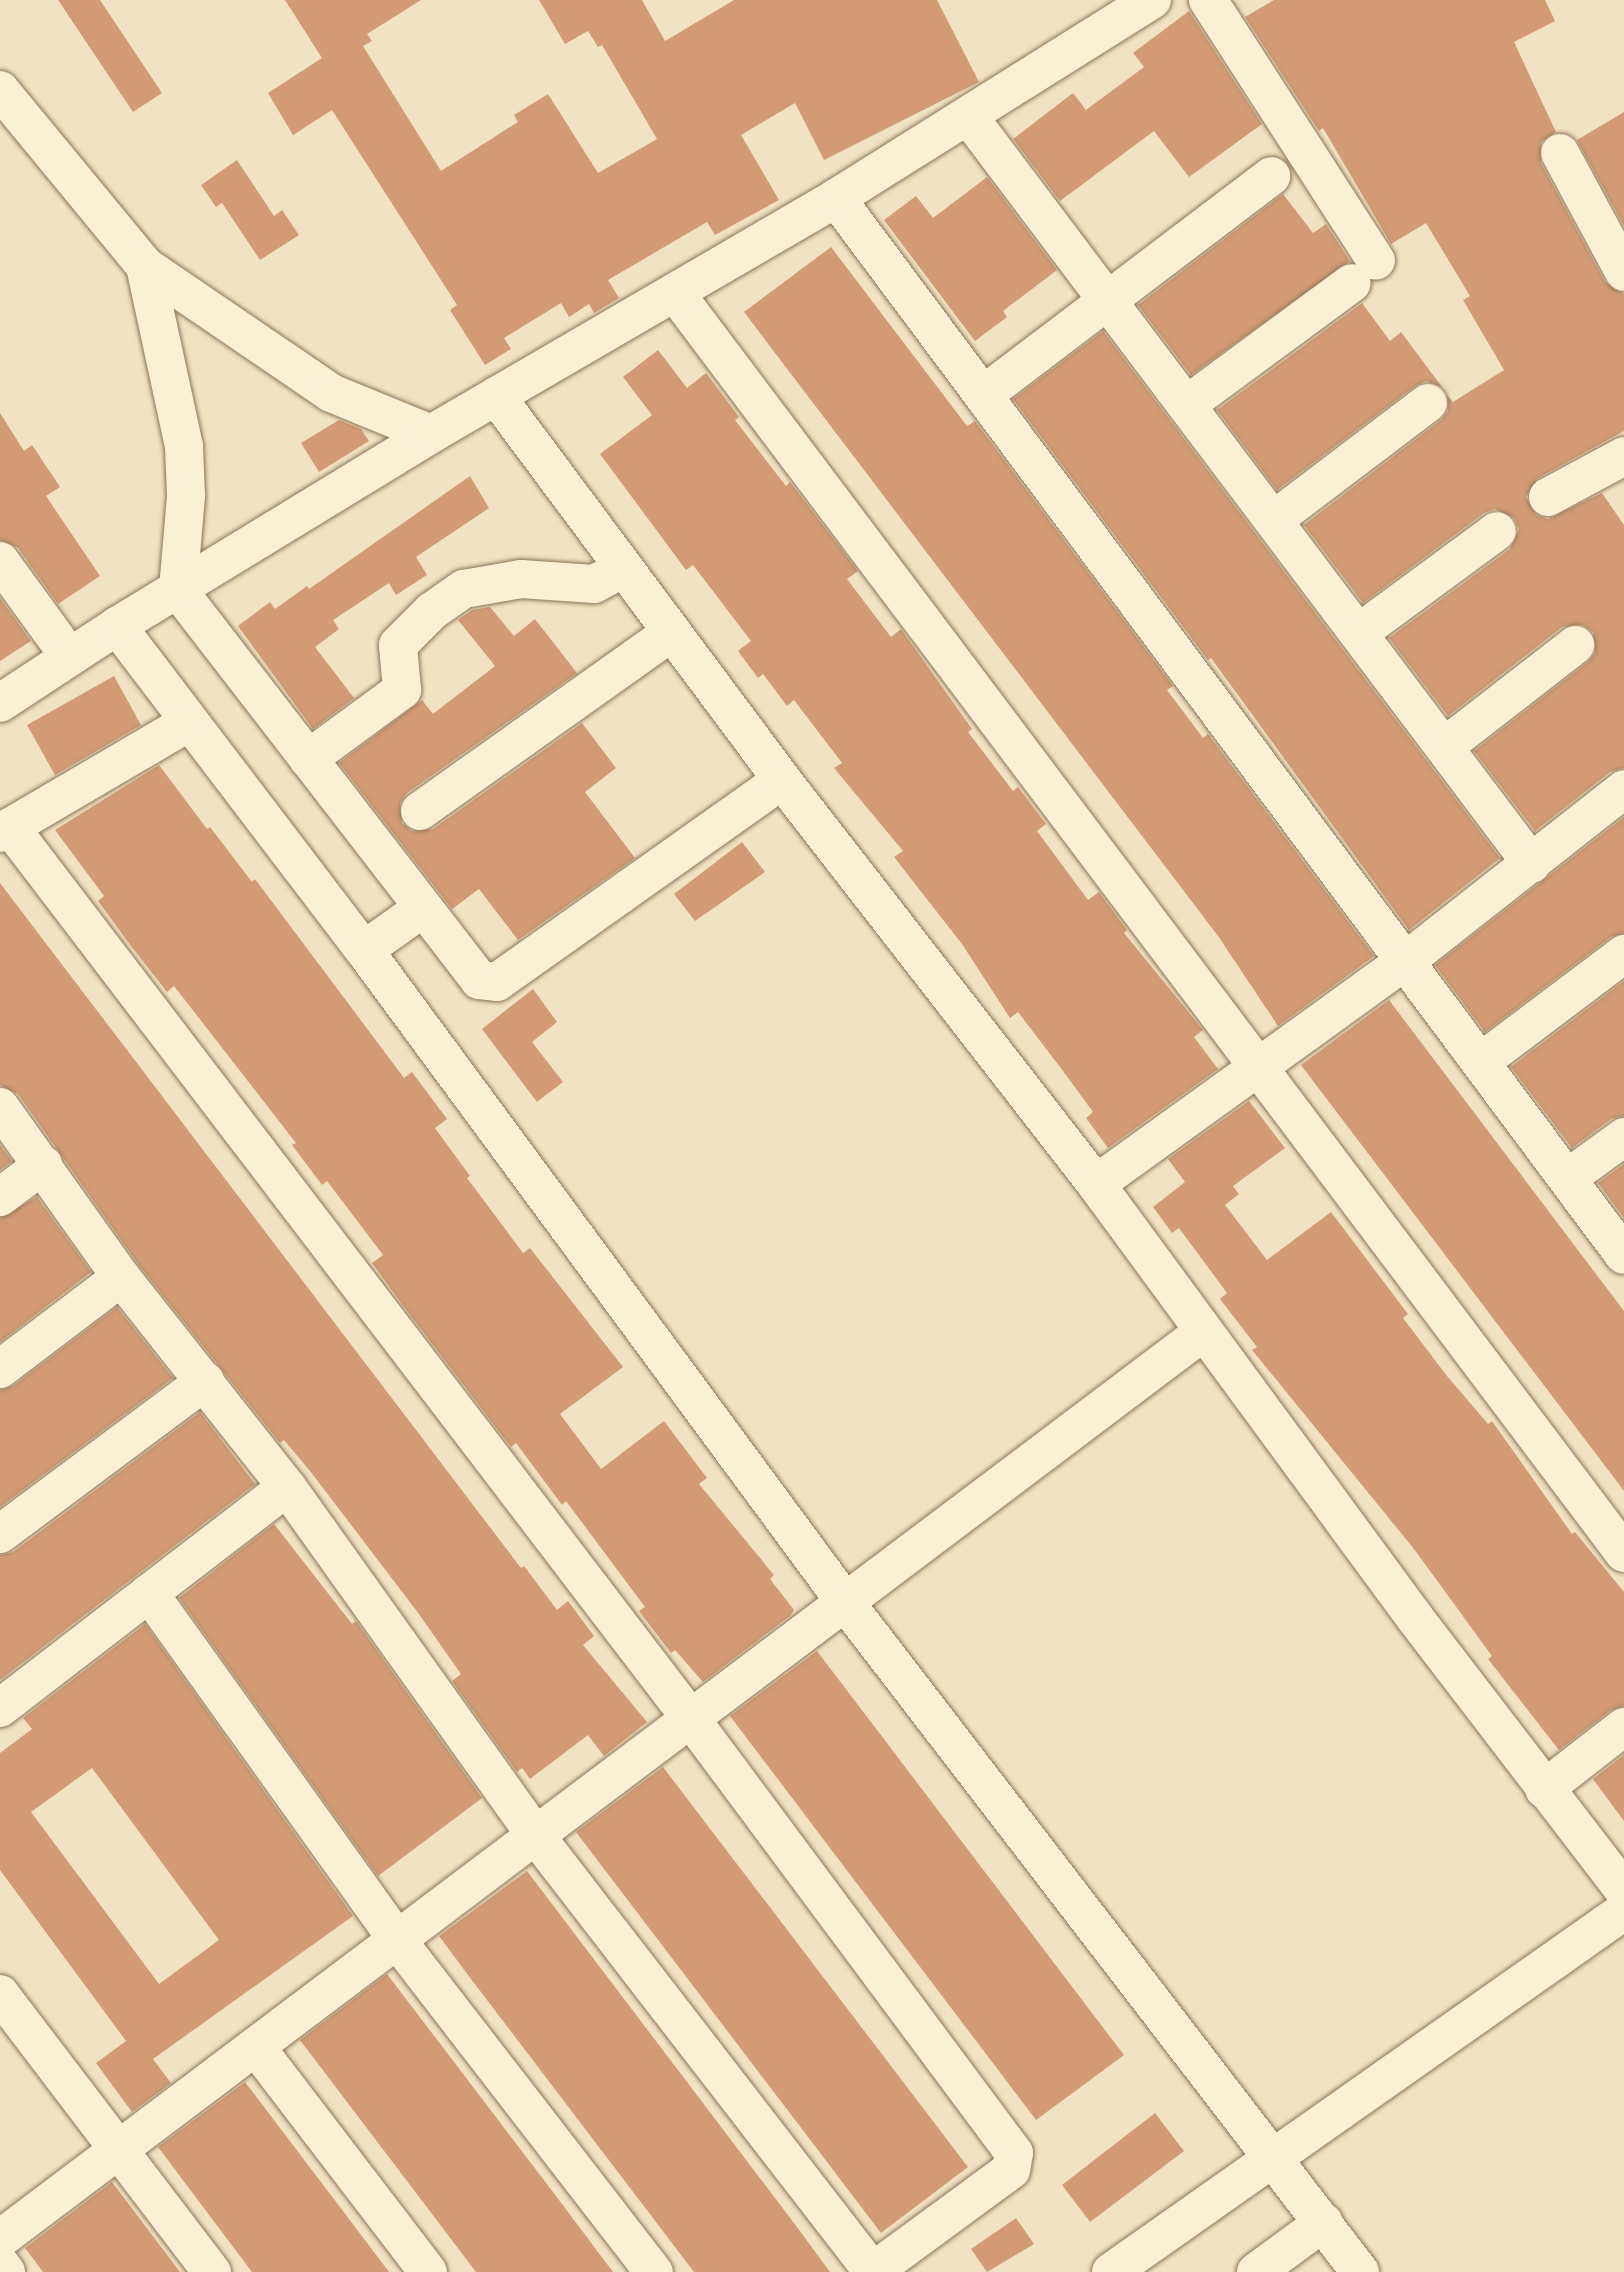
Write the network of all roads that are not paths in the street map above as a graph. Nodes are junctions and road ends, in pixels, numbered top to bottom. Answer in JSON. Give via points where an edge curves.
{"nodes":[{"id":1,"x":1152,"y":0,"type":"edge"},
{"id":2,"x":1208,"y":0,"type":"edge"},
{"id":3,"x":0,"y":90,"type":"edge"},
{"id":4,"x":969,"y":117,"type":"junction"},
{"id":5,"x":1560,"y":153,"type":"dead end"},
{"id":6,"x":1271,"y":176,"type":"dead end"},
{"id":7,"x":836,"y":198,"type":"junction"},
{"id":8,"x":145,"y":266,"type":"junction"},
{"id":9,"x":1624,"y":272,"type":"edge"},
{"id":10,"x":676,"y":294,"type":"junction"},
{"id":11,"x":1107,"y":302,"type":"junction"},
{"id":12,"x":983,"y":395,"type":"junction"},
{"id":13,"x":496,"y":396,"type":"junction"},
{"id":14,"x":1189,"y":403,"type":"junction"},
{"id":15,"x":1428,"y":403,"type":"dead end"},
{"id":16,"x":431,"y":434,"type":"junction"},
{"id":17,"x":1624,"y":456,"type":"edge"},
{"id":18,"x":1548,"y":496,"type":"dead end"},
{"id":19,"x":1275,"y":519,"type":"junction"},
{"id":20,"x":1497,"y":531,"type":"dead end"},
{"id":21,"x":0,"y":561,"type":"edge"},
{"id":22,"x":624,"y":568,"type":"junction"},
{"id":23,"x":178,"y":590,"type":"junction"},
{"id":24,"x":117,"y":626,"type":"junction"},
{"id":25,"x":672,"y":632,"type":"junction"},
{"id":26,"x":1360,"y":632,"type":"junction"},
{"id":27,"x":1575,"y":645,"type":"dead end"},
{"id":28,"x":69,"y":656,"type":"junction"},
{"id":29,"x":0,"y":703,"type":"edge"},
{"id":30,"x":189,"y":722,"type":"junction"},
{"id":31,"x":1445,"y":746,"type":"junction"},
{"id":32,"x":308,"y":759,"type":"junction"},
{"id":33,"x":782,"y":780,"type":"junction"},
{"id":34,"x":1624,"y":789,"type":"edge"},
{"id":35,"x":420,"y":811,"type":"dead end"},
{"id":36,"x":5,"y":830,"type":"edge"},
{"id":37,"x":1532,"y":863,"type":"junction"},
{"id":38,"x":423,"y":908,"type":"junction"},
{"id":39,"x":364,"y":950,"type":"junction"},
{"id":40,"x":1624,"y":954,"type":"edge"},
{"id":41,"x":1407,"y":960,"type":"junction"},
{"id":42,"x":1482,"y":1061,"type":"junction"},
{"id":43,"x":1260,"y":1066,"type":"junction"},
{"id":44,"x":0,"y":1107,"type":"edge"},
{"id":45,"x":1624,"y":1137,"type":"edge"},
{"id":46,"x":43,"y":1165,"type":"junction"},
{"id":47,"x":1569,"y":1177,"type":"junction"},
{"id":48,"x":1096,"y":1184,"type":"junction"},
{"id":49,"x":0,"y":1197,"type":"edge"},
{"id":50,"x":1624,"y":1255,"type":"edge"},
{"id":51,"x":121,"y":1277,"type":"junction"},
{"id":52,"x":1203,"y":1332,"type":"junction"},
{"id":53,"x":0,"y":1368,"type":"edge"},
{"id":54,"x":205,"y":1381,"type":"junction"},
{"id":55,"x":287,"y":1487,"type":"junction"},
{"id":56,"x":0,"y":1534,"type":"edge"},
{"id":57,"x":1624,"y":1553,"type":"edge"},
{"id":58,"x":149,"y":1593,"type":"junction"},
{"id":59,"x":845,"y":1602,"type":"junction"},
{"id":60,"x":0,"y":1708,"type":"edge"},
{"id":61,"x":691,"y":1719,"type":"junction"},
{"id":62,"x":1624,"y":1727,"type":"edge"},
{"id":63,"x":1544,"y":1788,"type":"junction"},
{"id":64,"x":536,"y":1836,"type":"junction"},
{"id":65,"x":1624,"y":1890,"type":"edge"},
{"id":66,"x":1624,"y":1911,"type":"edge"},
{"id":67,"x":397,"y":1940,"type":"junction"},
{"id":68,"x":0,"y":1994,"type":"edge"},
{"id":69,"x":256,"y":2047,"type":"junction"},
{"id":70,"x":119,"y":2150,"type":"junction"},
{"id":71,"x":1271,"y":2155,"type":"junction"},
{"id":72,"x":1324,"y":2222,"type":"junction"},
{"id":73,"x":0,"y":2239,"type":"edge"},
{"id":74,"x":0,"y":2264,"type":"edge"},
{"id":75,"x":6,"y":2272,"type":"edge"},
{"id":76,"x":212,"y":2272,"type":"edge"},
{"id":77,"x":428,"y":2272,"type":"edge"},
{"id":78,"x":654,"y":2272,"type":"edge"},
{"id":79,"x":872,"y":2272,"type":"edge"},
{"id":80,"x":1111,"y":2272,"type":"edge"},
{"id":81,"x":1256,"y":2272,"type":"edge"},
{"id":82,"x":1360,"y":2272,"type":"edge"}],
"edges":[{"from":1,"to":4,"type":"street"},
{"from":2,"to":14,"type":"street","via":[[1364,272]]},
{"from":3,"to":8,"type":"street"},
{"from":4,"to":7,"type":"street"},
{"from":4,"to":11,"type":"street"},
{"from":5,"to":9,"type":"street"},
{"from":6,"to":11,"type":"street"},
{"from":7,"to":10,"type":"street"},
{"from":7,"to":12,"type":"street"},
{"from":8,"to":16,"type":"street","via":[[331,393]]},
{"from":8,"to":23,"type":"street","via":[[184,446],[186,496]]},
{"from":10,"to":13,"type":"street"},
{"from":10,"to":43,"type":"street"},
{"from":11,"to":12,"type":"street"},
{"from":11,"to":14,"type":"street"},
{"from":12,"to":41,"type":"street"},
{"from":13,"to":16,"type":"street"},
{"from":13,"to":22,"type":"street"},
{"from":14,"to":19,"type":"street"},
{"from":15,"to":19,"type":"street"},
{"from":16,"to":23,"type":"street"},
{"from":17,"to":18,"type":"street"},
{"from":19,"to":26,"type":"street"},
{"from":20,"to":26,"type":"street"},
{"from":21,"to":28,"type":"street"},
{"from":22,"to":25,"type":"street"},
{"from":22,"to":32,"type":"street","via":[[594,584],[521,579],[464,589],[432,611],[398,645],[402,690]]},
{"from":23,"to":24,"type":"street"},
{"from":23,"to":32,"type":"street"},
{"from":24,"to":28,"type":"street"},
{"from":24,"to":30,"type":"street"},
{"from":25,"to":33,"type":"street"},
{"from":25,"to":35,"type":"street"},
{"from":26,"to":31,"type":"street"},
{"from":27,"to":31,"type":"street"},
{"from":28,"to":29,"type":"street"},
{"from":30,"to":36,"type":"street"},
{"from":30,"to":39,"type":"street"},
{"from":31,"to":37,"type":"street"},
{"from":32,"to":38,"type":"street"},
{"from":33,"to":38,"type":"street","via":[[497,982],[479,980]]},
{"from":33,"to":48,"type":"street"},
{"from":34,"to":37,"type":"street"},
{"from":36,"to":61,"type":"street"},
{"from":37,"to":41,"type":"street"},
{"from":38,"to":39,"type":"street"},
{"from":39,"to":59,"type":"street"},
{"from":40,"to":42,"type":"street"},
{"from":41,"to":42,"type":"street"},
{"from":41,"to":43,"type":"street"},
{"from":42,"to":47,"type":"street"},
{"from":43,"to":48,"type":"street"},
{"from":43,"to":57,"type":"street"},
{"from":44,"to":46,"type":"street"},
{"from":45,"to":47,"type":"street"},
{"from":46,"to":49,"type":"street"},
{"from":46,"to":51,"type":"street"},
{"from":47,"to":50,"type":"street"},
{"from":48,"to":52,"type":"street"},
{"from":51,"to":53,"type":"street"},
{"from":51,"to":54,"type":"street"},
{"from":52,"to":59,"type":"street"},
{"from":52,"to":63,"type":"street"},
{"from":54,"to":55,"type":"street"},
{"from":54,"to":56,"type":"street"},
{"from":55,"to":58,"type":"street"},
{"from":55,"to":64,"type":"street"},
{"from":58,"to":60,"type":"street"},
{"from":58,"to":67,"type":"street"},
{"from":59,"to":61,"type":"street"},
{"from":59,"to":71,"type":"street"},
{"from":61,"to":64,"type":"street"},
{"from":61,"to":79,"type":"street","via":[[1014,2153],[1011,2170]]},
{"from":62,"to":63,"type":"street"},
{"from":63,"to":65,"type":"street"},
{"from":64,"to":67,"type":"street"},
{"from":64,"to":79,"type":"street"},
{"from":66,"to":71,"type":"street"},
{"from":67,"to":69,"type":"street"},
{"from":67,"to":78,"type":"street"},
{"from":68,"to":70,"type":"street"},
{"from":69,"to":70,"type":"street"},
{"from":69,"to":77,"type":"street"},
{"from":70,"to":73,"type":"street"},
{"from":70,"to":76,"type":"street"},
{"from":71,"to":72,"type":"street"},
{"from":71,"to":80,"type":"street"},
{"from":72,"to":81,"type":"street"},
{"from":72,"to":82,"type":"street"},
{"from":74,"to":75,"type":"street"}]}
